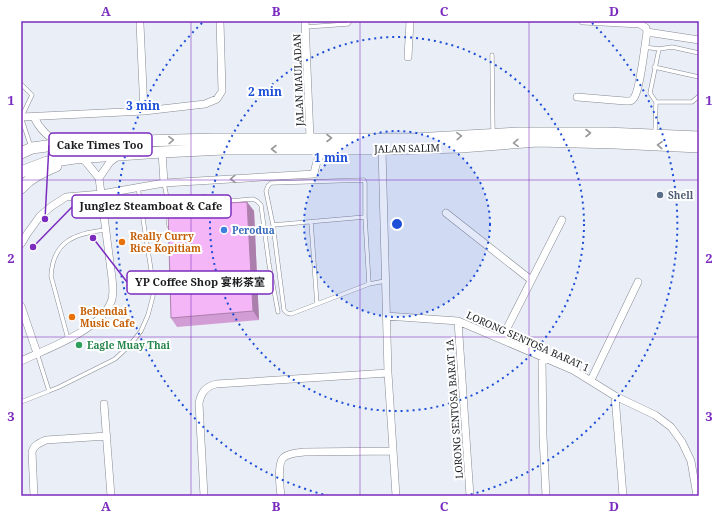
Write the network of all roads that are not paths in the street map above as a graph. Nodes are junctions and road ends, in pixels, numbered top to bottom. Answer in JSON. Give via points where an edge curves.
{"nodes":[{"id":1,"x":220,"y":21,"type":"edge"},
{"id":2,"x":350,"y":21,"type":"edge"},
{"id":3,"x":410,"y":21,"type":"edge"},
{"id":4,"x":583,"y":21,"type":"edge"},
{"id":5,"x":318,"y":23,"type":"edge"},
{"id":6,"x":140,"y":24,"type":"dead end"},
{"id":7,"x":305,"y":24,"type":"edge"},
{"id":8,"x":647,"y":32,"type":"junction"},
{"id":9,"x":699,"y":40,"type":"edge"},
{"id":10,"x":644,"y":47,"type":"junction"},
{"id":11,"x":659,"y":49,"type":"junction"},
{"id":12,"x":699,"y":53,"type":"edge"},
{"id":13,"x":492,"y":55,"type":"dead end"},
{"id":14,"x":408,"y":57,"type":"dead end"},
{"id":15,"x":654,"y":67,"type":"junction"},
{"id":16,"x":699,"y":76,"type":"edge"},
{"id":17,"x":21,"y":84,"type":"edge"},
{"id":18,"x":577,"y":96,"type":"dead end"},
{"id":19,"x":699,"y":96,"type":"edge"},
{"id":20,"x":656,"y":102,"type":"junction"},
{"id":21,"x":144,"y":111,"type":"junction"},
{"id":22,"x":21,"y":117,"type":"edge"},
{"id":23,"x":34,"y":117,"type":"junction"},
{"id":24,"x":493,"y":135,"type":"junction"},
{"id":25,"x":655,"y":135,"type":"junction"},
{"id":26,"x":699,"y":137,"type":"edge"},
{"id":27,"x":310,"y":138,"type":"junction"},
{"id":28,"x":59,"y":144,"type":"junction"},
{"id":29,"x":699,"y":147,"type":"edge"},
{"id":30,"x":326,"y":149,"type":"junction"},
{"id":31,"x":382,"y":149,"type":"junction"},
{"id":32,"x":24,"y":151,"type":"edge"},
{"id":33,"x":162,"y":152,"type":"junction"},
{"id":34,"x":120,"y":155,"type":"junction"},
{"id":35,"x":78,"y":158,"type":"junction"},
{"id":36,"x":21,"y":172,"type":"edge"},
{"id":37,"x":99,"y":178,"type":"junction"},
{"id":38,"x":314,"y":178,"type":"junction"},
{"id":39,"x":164,"y":183,"type":"junction"},
{"id":40,"x":138,"y":187,"type":"junction"},
{"id":41,"x":21,"y":188,"type":"edge"},
{"id":42,"x":101,"y":194,"type":"junction"},
{"id":43,"x":169,"y":208,"type":"junction"},
{"id":44,"x":446,"y":213,"type":"dead end"},
{"id":45,"x":365,"y":217,"type":"junction"},
{"id":46,"x":562,"y":220,"type":"dead end"},
{"id":47,"x":311,"y":222,"type":"junction"},
{"id":48,"x":273,"y":225,"type":"junction"},
{"id":49,"x":106,"y":230,"type":"junction"},
{"id":50,"x":169,"y":234,"type":"edge"},
{"id":51,"x":21,"y":244,"type":"edge"},
{"id":52,"x":531,"y":280,"type":"junction"},
{"id":53,"x":385,"y":282,"type":"junction"},
{"id":54,"x":638,"y":282,"type":"dead end"},
{"id":55,"x":369,"y":284,"type":"junction"},
{"id":56,"x":317,"y":304,"type":"junction"},
{"id":57,"x":21,"y":306,"type":"edge"},
{"id":58,"x":278,"y":312,"type":"dead end"},
{"id":59,"x":386,"y":316,"type":"junction"},
{"id":60,"x":458,"y":321,"type":"junction"},
{"id":61,"x":68,"y":338,"type":"junction"},
{"id":62,"x":502,"y":338,"type":"junction"},
{"id":63,"x":37,"y":353,"type":"junction"},
{"id":64,"x":542,"y":358,"type":"junction"},
{"id":65,"x":21,"y":361,"type":"edge"},
{"id":66,"x":388,"y":373,"type":"junction"},
{"id":67,"x":591,"y":380,"type":"junction"},
{"id":68,"x":49,"y":391,"type":"junction"},
{"id":69,"x":615,"y":396,"type":"junction"},
{"id":70,"x":21,"y":402,"type":"edge"},
{"id":71,"x":104,"y":404,"type":"dead end"},
{"id":72,"x":107,"y":436,"type":"junction"},
{"id":73,"x":393,"y":451,"type":"junction"},
{"id":74,"x":34,"y":496,"type":"edge"},
{"id":75,"x":111,"y":496,"type":"edge"},
{"id":76,"x":204,"y":496,"type":"edge"},
{"id":77,"x":280,"y":496,"type":"edge"},
{"id":78,"x":396,"y":496,"type":"edge"},
{"id":79,"x":470,"y":496,"type":"edge"},
{"id":80,"x":546,"y":496,"type":"edge"},
{"id":81,"x":623,"y":496,"type":"edge"},
{"id":82,"x":697,"y":496,"type":"edge"}],
"edges":[{"from":1,"to":21,"type":"street","via":[[222,91],[217,99],[205,104]]},
{"from":2,"to":5,"type":"lane","via":[[348,24]]},
{"from":3,"to":14,"type":"street"},
{"from":4,"to":8,"type":"street","via":[[640,24]]},
{"from":5,"to":7,"type":"lane"},
{"from":6,"to":21,"type":"street"},
{"from":7,"to":27,"type":"street","name":"JALAN MAULADAN"},
{"from":8,"to":9,"type":"street"},
{"from":8,"to":10,"type":"street"},
{"from":10,"to":11,"type":"lane"},
{"from":10,"to":18,"type":"street","via":[[638,88],[633,99],[625,101]]},
{"from":11,"to":12,"type":"lane","via":[[672,47]]},
{"from":11,"to":15,"type":"lane"},
{"from":13,"to":24,"type":"lane"},
{"from":15,"to":16,"type":"lane"},
{"from":15,"to":20,"type":"lane","via":[[650,93]]},
{"from":17,"to":22,"type":"lane","via":[[32,95]]},
{"from":19,"to":20,"type":"lane","via":[[692,102]]},
{"from":20,"to":25,"type":"lane"},
{"from":21,"to":23,"type":"street"},
{"from":22,"to":23,"type":"street"},
{"from":22,"to":32,"type":"lane"},
{"from":23,"to":28,"type":"street","via":[[45,135]]},
{"from":24,"to":25,"type":"main road","name":"JALAN SALIM","one_way":true},
{"from":27,"to":24,"type":"main road","name":"JALAN SALIM","one_way":true,"via":[[414,139]]},
{"from":25,"to":26,"type":"main road","name":"JALAN SALIM"},
{"from":28,"to":27,"type":"main road","name":"JALAN SALIM","one_way":true},
{"from":28,"to":32,"type":"main road","name":"JALAN SALIM"},
{"from":29,"to":31,"type":"main road","name":"JALAN SALIM","one_way":true,"via":[[538,141],[461,147]]},
{"from":30,"to":31,"type":"main road","name":"JALAN SALIM"},
{"from":30,"to":33,"type":"main road","name":"JALAN SALIM","one_way":true},
{"from":30,"to":38,"type":"street","via":[[315,164]]},
{"from":31,"to":53,"type":"street"},
{"from":33,"to":34,"type":"main road","name":"JALAN SALIM"},
{"from":33,"to":39,"type":"street"},
{"from":34,"to":35,"type":"main road","name":"JALAN SALIM"},
{"from":34,"to":37,"type":"street","via":[[110,162]]},
{"from":35,"to":36,"type":"main road","name":"JALAN SALIM","via":[[47,162]]},
{"from":35,"to":37,"type":"street","via":[[86,162]]},
{"from":35,"to":41,"type":"main road","via":[[41,172]]},
{"from":37,"to":42,"type":"street"},
{"from":38,"to":39,"type":"street","one_way":true},
{"from":38,"to":45,"type":"lane","via":[[364,180]]},
{"from":38,"to":48,"type":"lane","via":[[271,183],[268,186],[266,190]]},
{"from":39,"to":40,"type":"street"},
{"from":39,"to":43,"type":"lane"},
{"from":40,"to":42,"type":"street"},
{"from":40,"to":68,"type":"lane","via":[[152,276],[153,296],[148,315],[141,331],[115,359]]},
{"from":42,"to":49,"type":"street"},
{"from":42,"to":51,"type":"street","via":[[66,197],[40,216]]},
{"from":43,"to":50,"type":"lane"},
{"from":43,"to":58,"type":"lane","via":[[253,199],[258,201],[261,205]]},
{"from":44,"to":52,"type":"street"},
{"from":45,"to":47,"type":"lane"},
{"from":45,"to":55,"type":"lane"},
{"from":46,"to":52,"type":"street"},
{"from":47,"to":48,"type":"lane"},
{"from":47,"to":56,"type":"lane"},
{"from":48,"to":56,"type":"lane","via":[[284,310],[291,314]]},
{"from":49,"to":61,"type":"street","via":[[113,291],[111,302],[95,323]]},
{"from":49,"to":61,"type":"lane","via":[[76,235],[66,241],[51,266],[50,276]]},
{"from":52,"to":62,"type":"street"},
{"from":53,"to":55,"type":"lane"},
{"from":53,"to":59,"type":"street"},
{"from":54,"to":67,"type":"street"},
{"from":55,"to":56,"type":"lane"},
{"from":57,"to":63,"type":"street"},
{"from":59,"to":60,"type":"street","name":"LORONG SENTOSA BARAT 1"},
{"from":59,"to":66,"type":"street"},
{"from":60,"to":62,"type":"street","name":"LORONG SENTOSA BARAT 1"},
{"from":60,"to":79,"type":"street","name":"LORONG SENTOSA BARAT 1A"},
{"from":61,"to":63,"type":"street"},
{"from":62,"to":64,"type":"street","name":"LORONG SENTOSA BARAT 1"},
{"from":63,"to":65,"type":"street"},
{"from":63,"to":68,"type":"lane"},
{"from":64,"to":67,"type":"street","name":"LORONG SENTOSA BARAT 1","via":[[574,370]]},
{"from":64,"to":80,"type":"street"},
{"from":66,"to":73,"type":"street"},
{"from":66,"to":76,"type":"street","via":[[210,386],[203,391],[199,403]]},
{"from":67,"to":69,"type":"street","name":"LORONG SENTOSA BARAT 1"},
{"from":68,"to":70,"type":"lane"},
{"from":69,"to":81,"type":"street"},
{"from":69,"to":82,"type":"street","name":"LORONG SENTOSA BARAT 1","via":[[655,415],[671,427],[691,461]]},
{"from":71,"to":72,"type":"street"},
{"from":72,"to":74,"type":"street","via":[[46,440],[38,443],[32,452]]},
{"from":72,"to":75,"type":"street"},
{"from":73,"to":77,"type":"street","via":[[304,452],[290,455],[283,458],[280,464]]},
{"from":73,"to":78,"type":"street"}]}
